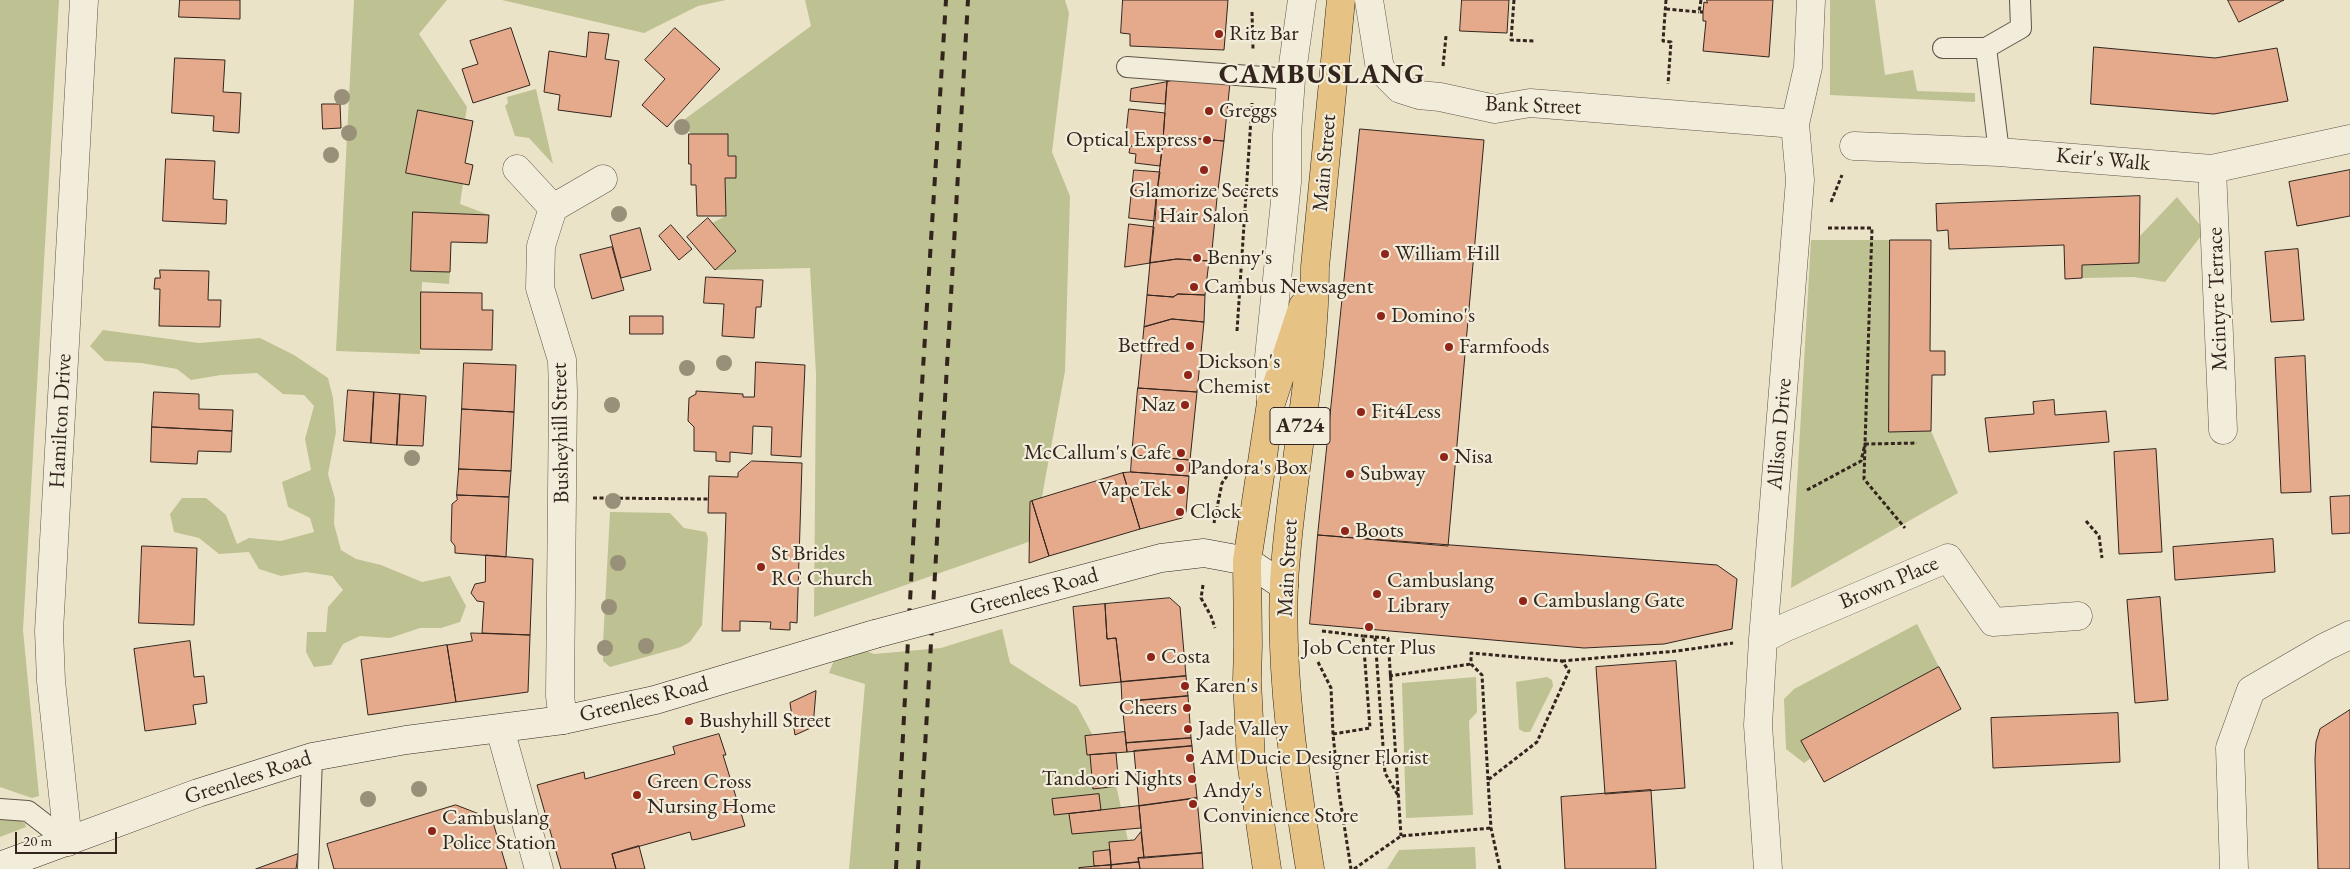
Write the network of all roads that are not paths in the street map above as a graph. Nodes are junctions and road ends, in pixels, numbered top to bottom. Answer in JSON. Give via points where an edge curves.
{"nodes":[{"id":1,"x":84,"y":0,"type":"edge"},
{"id":2,"x":1302,"y":0,"type":"edge"},
{"id":3,"x":1342,"y":0,"type":"edge"},
{"id":4,"x":1369,"y":0,"type":"edge"},
{"id":5,"x":1811,"y":0,"type":"edge"},
{"id":6,"x":2020,"y":0,"type":"edge"},
{"id":7,"x":1943,"y":48,"type":"dead end"},
{"id":8,"x":1986,"y":48,"type":"junction"},
{"id":9,"x":1127,"y":67,"type":"dead end"},
{"id":10,"x":1291,"y":79,"type":"junction"},
{"id":11,"x":1795,"y":124,"type":"junction"},
{"id":12,"x":2350,"y":139,"type":"edge"},
{"id":13,"x":1854,"y":146,"type":"road end"},
{"id":14,"x":1999,"y":152,"type":"junction"},
{"id":15,"x":2212,"y":168,"type":"junction"},
{"id":16,"x":517,"y":169,"type":"dead end"},
{"id":17,"x":602,"y":178,"type":"dead end"},
{"id":18,"x":553,"y":208,"type":"junction"},
{"id":19,"x":1315,"y":267,"type":"junction"},
{"id":20,"x":1271,"y":402,"type":"junction"},
{"id":21,"x":2223,"y":430,"type":"dead end"},
{"id":22,"x":1247,"y":561,"type":"junction"},
{"id":23,"x":1284,"y":586,"type":"junction"},
{"id":24,"x":2078,"y":616,"type":"dead end"},
{"id":25,"x":2350,"y":635,"type":"edge"},
{"id":26,"x":1763,"y":639,"type":"junction"},
{"id":27,"x":564,"y":720,"type":"junction"},
{"id":28,"x":500,"y":729,"type":"junction"},
{"id":29,"x":312,"y":756,"type":"junction"},
{"id":30,"x":0,"y":809,"type":"edge"},
{"id":31,"x":68,"y":842,"type":"junction"},
{"id":32,"x":0,"y":866,"type":"edge"},
{"id":33,"x":308,"y":869,"type":"edge"},
{"id":34,"x":539,"y":869,"type":"edge"},
{"id":35,"x":1267,"y":869,"type":"edge"},
{"id":36,"x":1310,"y":869,"type":"edge"},
{"id":37,"x":1768,"y":869,"type":"edge"},
{"id":38,"x":2234,"y":869,"type":"edge"}],
"edges":[{"from":1,"to":31,"type":"street","name":"Hamilton Drive","via":[[48,631]]},
{"from":2,"to":10,"type":"street","name":"Main Street"},
{"from":3,"to":19,"type":"main road","name":"Main Street","number":"A724"},
{"from":4,"to":11,"type":"street","name":"Bank Street","via":[[1380,69],[1400,89],[1419,95],[1440,96],[1495,109],[1530,103]]},
{"from":5,"to":11,"type":"street","name":"Allison Drive","via":[[1808,67]]},
{"from":6,"to":8,"type":"lane","via":[[2021,28]]},
{"from":7,"to":8,"type":"lane"},
{"from":8,"to":14,"type":"lane"},
{"from":9,"to":10,"type":"lane"},
{"from":10,"to":20,"type":"street","name":"Main Street","via":[[1287,182],[1269,357]]},
{"from":11,"to":26,"type":"street","name":"Allison Drive","via":[[1800,180]]},
{"from":12,"to":15,"type":"street","name":"Keir's Walk"},
{"from":13,"to":14,"type":"street","name":"Keir's Walk"},
{"from":14,"to":15,"type":"street","name":"Keir's Walk"},
{"from":15,"to":21,"type":"street","name":"Mcintyre Terrace"},
{"from":16,"to":18,"type":"street"},
{"from":17,"to":18,"type":"street"},
{"from":18,"to":27,"type":"street","name":"Busheyhill Street","via":[[541,246],[540,288],[562,360],[560,696]]},
{"from":19,"to":20,"type":"main road","name":"Main Street","number":"A724"},
{"from":19,"to":23,"type":"main road","name":"Main Street","number":"A724","via":[[1315,304]]},
{"from":20,"to":22,"type":"main road","name":"Main Street","number":"A724"},
{"from":22,"to":23,"type":"street","name":"Greenlees Road"},
{"from":22,"to":27,"type":"street","name":"Greenlees Road","bridge":true,"via":[[1204,553],[1161,558],[875,634],[655,700]]},
{"from":22,"to":35,"type":"main road","name":"Main Street","number":"A724","via":[[1251,761]]},
{"from":23,"to":36,"type":"main road","name":"Main Street","number":"A724","via":[[1285,662],[1297,791]]},
{"from":24,"to":26,"type":"street","name":"Brown Place","via":[[1993,622],[1948,558]]},
{"from":25,"to":38,"type":"street","via":[[2251,690],[2230,748]]},
{"from":26,"to":37,"type":"street","name":"Allison Drive","via":[[1758,725]]},
{"from":27,"to":28,"type":"street","name":"Greenlees Road"},
{"from":28,"to":29,"type":"street","name":"Greenlees Road"},
{"from":28,"to":34,"type":"street"},
{"from":29,"to":31,"type":"street","name":"Greenlees Road","via":[[198,793]]},
{"from":29,"to":33,"type":"lane"},
{"from":30,"to":31,"type":"lane","via":[[28,811]]},
{"from":31,"to":32,"type":"street","name":"Greenlees Road"}]}
